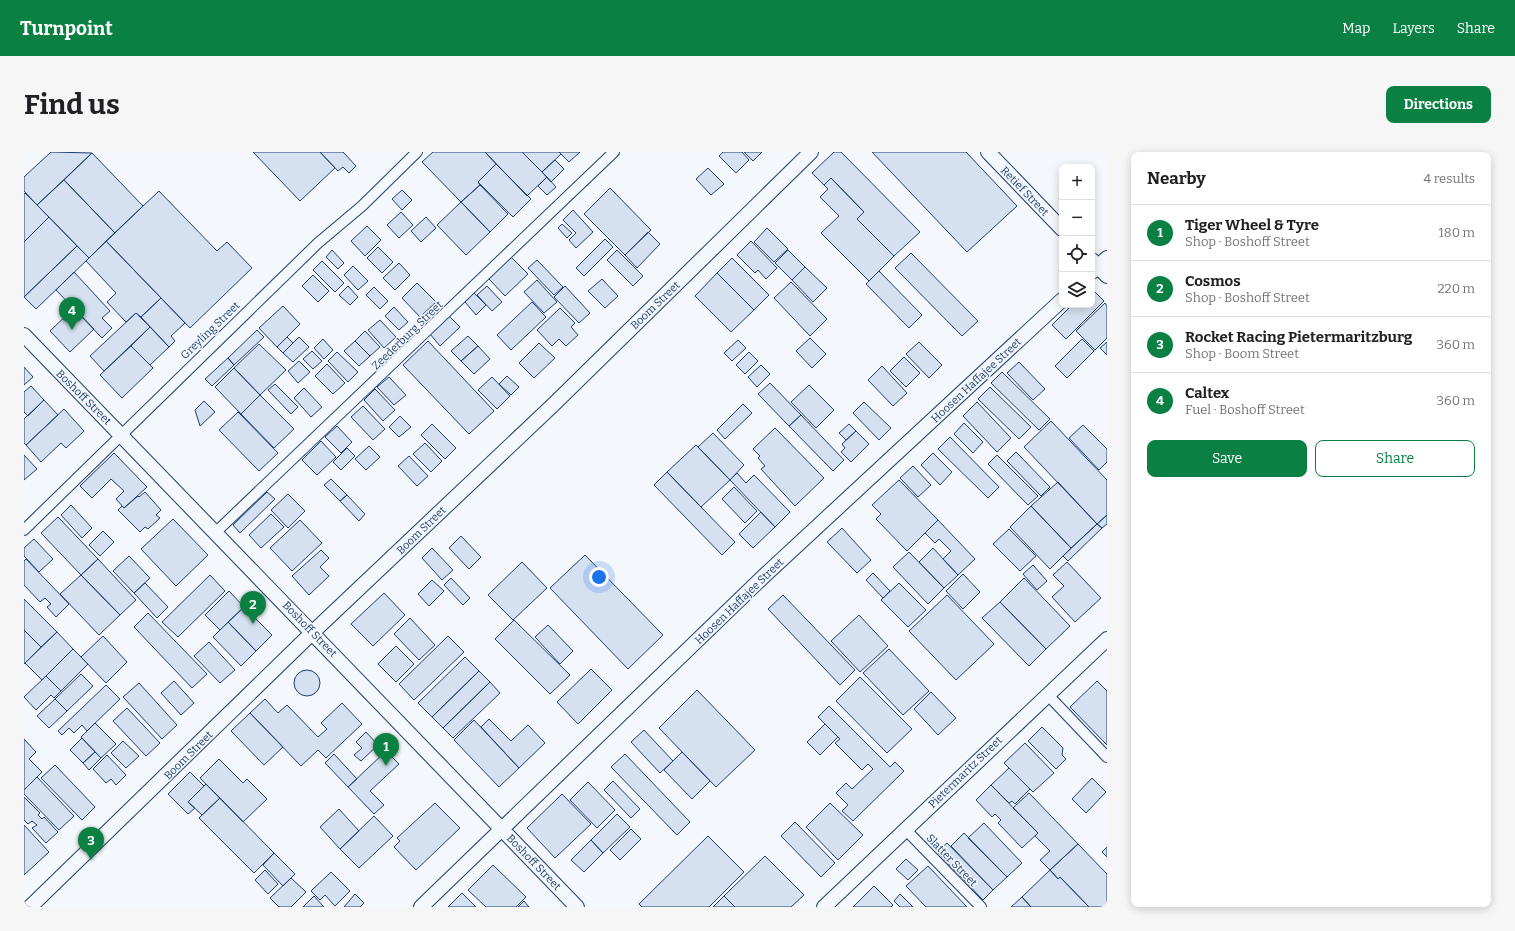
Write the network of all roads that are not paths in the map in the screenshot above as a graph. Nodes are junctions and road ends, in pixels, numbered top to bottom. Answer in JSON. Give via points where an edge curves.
{"nodes":[{"id":1,"x":417,"y":152,"type":"edge"},
{"id":2,"x":614,"y":152,"type":"edge"},
{"id":3,"x":812,"y":152,"type":"edge"},
{"id":4,"x":988,"y":152,"type":"edge"},
{"id":5,"x":1059,"y":226,"type":"edge"},
{"id":6,"x":1059,"y":303,"type":"edge"},
{"id":7,"x":24,"y":335,"type":"edge"},
{"id":8,"x":121,"y":434,"type":"junction"},
{"id":9,"x":24,"y":530,"type":"edge"},
{"id":10,"x":216,"y":533,"type":"junction"},
{"id":11,"x":313,"y":632,"type":"junction"},
{"id":12,"x":1107,"y":639,"type":"edge"},
{"id":13,"x":1047,"y":694,"type":"junction"},
{"id":14,"x":1107,"y":757,"type":"edge"},
{"id":15,"x":905,"y":829,"type":"junction"},
{"id":16,"x":503,"y":830,"type":"junction"},
{"id":17,"x":30,"y":907,"type":"edge"},
{"id":18,"x":421,"y":907,"type":"edge"},
{"id":19,"x":577,"y":907,"type":"edge"},
{"id":20,"x":824,"y":907,"type":"edge"},
{"id":21,"x":981,"y":907,"type":"edge"}],
"edges":[{"from":1,"to":8,"type":"street","name":"Greyling Street","via":[[362,206],[318,243]]},
{"from":2,"to":10,"type":"street","name":"Zeederburg Street"},
{"from":3,"to":11,"type":"street","name":"Boom Street","via":[[553,405]]},
{"from":4,"to":5,"type":"street","name":"Retief Street"},
{"from":6,"to":16,"type":"street","name":"Hoosen Haffajee Street","via":[[764,576]]},
{"from":7,"to":8,"type":"street","name":"Boshoff Street"},
{"from":8,"to":9,"type":"street","name":"Greyling Street"},
{"from":8,"to":10,"type":"street","name":"Boshoff Street"},
{"from":10,"to":11,"type":"street","name":"Boshoff Street"},
{"from":11,"to":16,"type":"street","name":"Boshoff Street"},
{"from":11,"to":17,"type":"street","name":"Boom Street"},
{"from":12,"to":13,"type":"street","name":"Pietermaritz Street"},
{"from":13,"to":14,"type":"street"},
{"from":13,"to":15,"type":"street","name":"Pietermaritz Street"},
{"from":15,"to":20,"type":"street","name":"Pietermaritz Street"},
{"from":15,"to":21,"type":"street","name":"Slatter Street"},
{"from":16,"to":18,"type":"street","name":"Hoosen Haffajee Street"},
{"from":16,"to":19,"type":"street","name":"Boshoff Street"}]}
